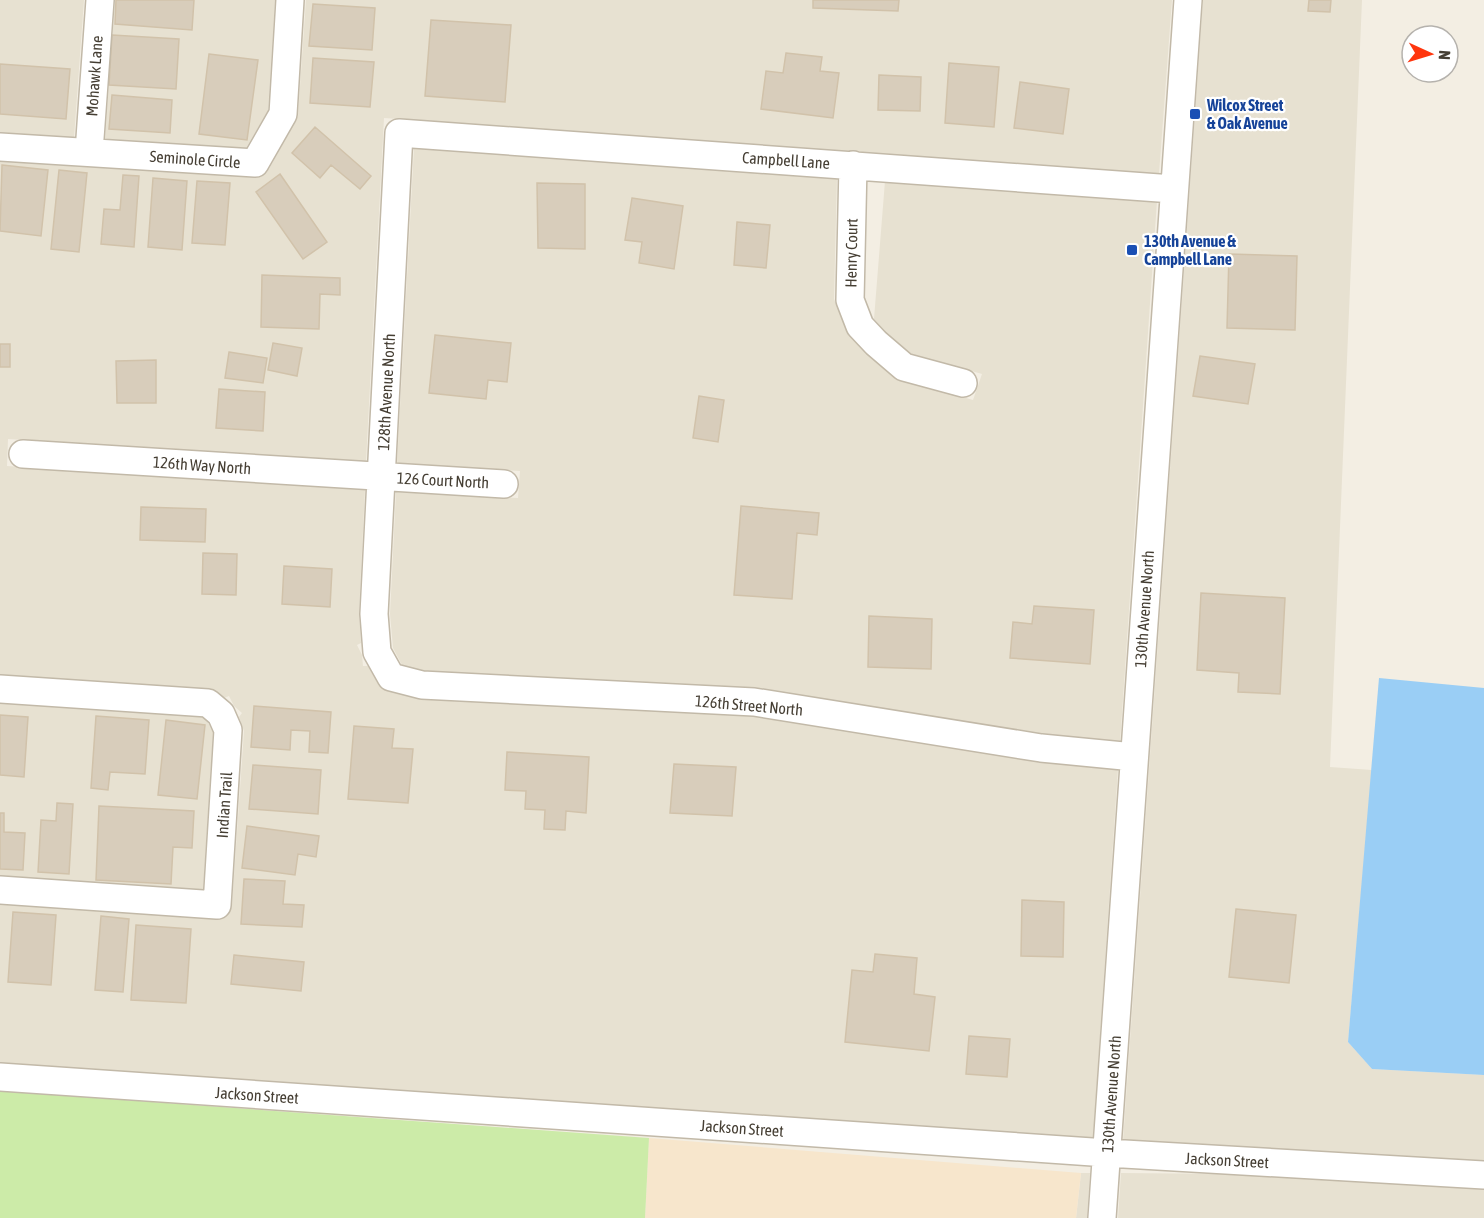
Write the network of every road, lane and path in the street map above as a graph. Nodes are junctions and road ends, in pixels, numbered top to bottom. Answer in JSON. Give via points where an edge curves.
{"nodes":[{"id":1,"x":100,"y":0,"type":"edge"},
{"id":2,"x":290,"y":0,"type":"edge"},
{"id":3,"x":1188,"y":0,"type":"edge"},
{"id":4,"x":399,"y":133,"type":"joint"},
{"id":5,"x":0,"y":147,"type":"edge"},
{"id":6,"x":89,"y":152,"type":"junction"},
{"id":7,"x":853,"y":165,"type":"junction"},
{"id":8,"x":1173,"y":189,"type":"junction"},
{"id":9,"x":963,"y":383,"type":"dead end"},
{"id":10,"x":23,"y":454,"type":"dead end"},
{"id":11,"x":381,"y":477,"type":"junction"},
{"id":12,"x":504,"y":484,"type":"dead end"},
{"id":13,"x":377,"y":652,"type":"joint"},
{"id":14,"x":0,"y":689,"type":"edge"},
{"id":15,"x":1134,"y":757,"type":"junction"},
{"id":16,"x":0,"y":890,"type":"edge"},
{"id":17,"x":0,"y":1077,"type":"edge"},
{"id":18,"x":1107,"y":1153,"type":"junction"},
{"id":19,"x":1484,"y":1175,"type":"edge"},
{"id":20,"x":1102,"y":1218,"type":"edge"}],
"edges":[{"from":1,"to":6,"type":"street","name":"Mohawk Lane"},
{"from":2,"to":6,"type":"street","name":"Seminole Circle","via":[[283,114],[255,163]]},
{"from":3,"to":8,"type":"street","name":"130th Avenue North"},
{"from":4,"to":7,"type":"street","name":"Campbell Lane"},
{"from":4,"to":11,"type":"street","name":"128th Avenue North"},
{"from":5,"to":6,"type":"street","name":"Seminole Circle"},
{"from":7,"to":8,"type":"street","name":"Campbell Lane"},
{"from":7,"to":9,"type":"street","name":"Henry Court","via":[[850,300],[860,326],[904,367]]},
{"from":8,"to":15,"type":"street","name":"130th Avenue North"},
{"from":10,"to":11,"type":"street","name":"126th Way North"},
{"from":11,"to":12,"type":"street","name":"126 Court North"},
{"from":11,"to":13,"type":"street","name":"128th Avenue North","via":[[374,614]]},
{"from":13,"to":15,"type":"street","name":"126th Street North","via":[[391,677],[422,685],[754,702],[1041,748]]},
{"from":14,"to":16,"type":"street","name":"Indian Trail","via":[[208,703],[221,714],[228,730],[217,905]]},
{"from":15,"to":18,"type":"street","name":"130th Avenue North"},
{"from":17,"to":18,"type":"street","name":"Jackson Street"},
{"from":18,"to":19,"type":"street","name":"Jackson Street"},
{"from":18,"to":20,"type":"street","name":"130th Avenue North"}]}
